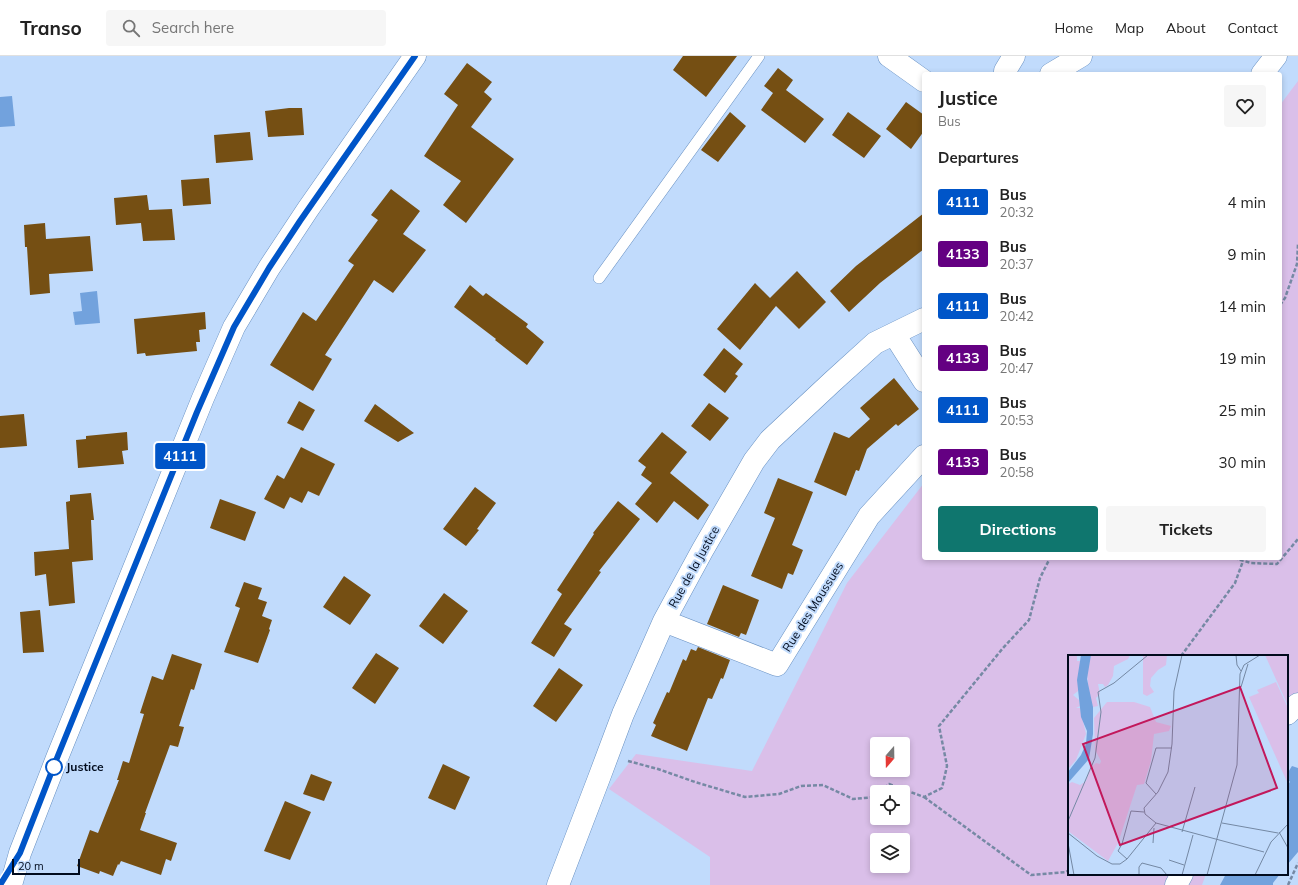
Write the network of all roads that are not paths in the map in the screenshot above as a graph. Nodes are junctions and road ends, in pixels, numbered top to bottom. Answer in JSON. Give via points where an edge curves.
{"nodes":[{"id":1,"x":415,"y":56,"type":"edge"},
{"id":2,"x":759,"y":56,"type":"edge"},
{"id":3,"x":889,"y":56,"type":"edge"},
{"id":4,"x":1014,"y":56,"type":"edge"},
{"id":5,"x":1081,"y":56,"type":"edge"},
{"id":6,"x":1276,"y":56,"type":"edge"},
{"id":7,"x":1005,"y":72,"type":"edge"},
{"id":8,"x":1054,"y":72,"type":"edge"},
{"id":9,"x":1264,"y":72,"type":"edge"},
{"id":10,"x":922,"y":80,"type":"edge"},
{"id":11,"x":599,"y":278,"type":"dead end"},
{"id":12,"x":922,"y":320,"type":"edge"},
{"id":13,"x":894,"y":334,"type":"junction"},
{"id":14,"x":922,"y":378,"type":"edge"},
{"id":15,"x":922,"y":458,"type":"edge"},
{"id":16,"x":664,"y":621,"type":"junction"},
{"id":17,"x":1298,"y":704,"type":"edge"},
{"id":18,"x":1288,"y":713,"type":"edge"},
{"id":19,"x":20,"y":853,"type":"junction"},
{"id":20,"x":1181,"y":875,"type":"edge"},
{"id":21,"x":0,"y":885,"type":"edge"},
{"id":22,"x":11,"y":885,"type":"edge"},
{"id":23,"x":558,"y":885,"type":"edge"},
{"id":24,"x":1176,"y":885,"type":"edge"}],
"edges":[{"from":1,"to":19,"type":"street","via":[[269,268],[234,327],[197,412]]},
{"from":2,"to":11,"type":"lane"},
{"from":3,"to":10,"type":"street"},
{"from":4,"to":7,"type":"street"},
{"from":5,"to":8,"type":"street"},
{"from":6,"to":9,"type":"street"},
{"from":12,"to":13,"type":"street","name":"Rue de la Justice"},
{"from":13,"to":14,"type":"street"},
{"from":13,"to":16,"type":"street","name":"Rue de la Justice","via":[[875,343],[770,440],[754,461]]},
{"from":15,"to":16,"type":"street","name":"Rue des Moussues","via":[[869,516],[777,665]]},
{"from":16,"to":23,"type":"street","name":"Rue de la Justice","via":[[622,714]]},
{"from":17,"to":18,"type":"street"},
{"from":19,"to":21,"type":"street"},
{"from":19,"to":22,"type":"street"},
{"from":20,"to":24,"type":"street"}]}
